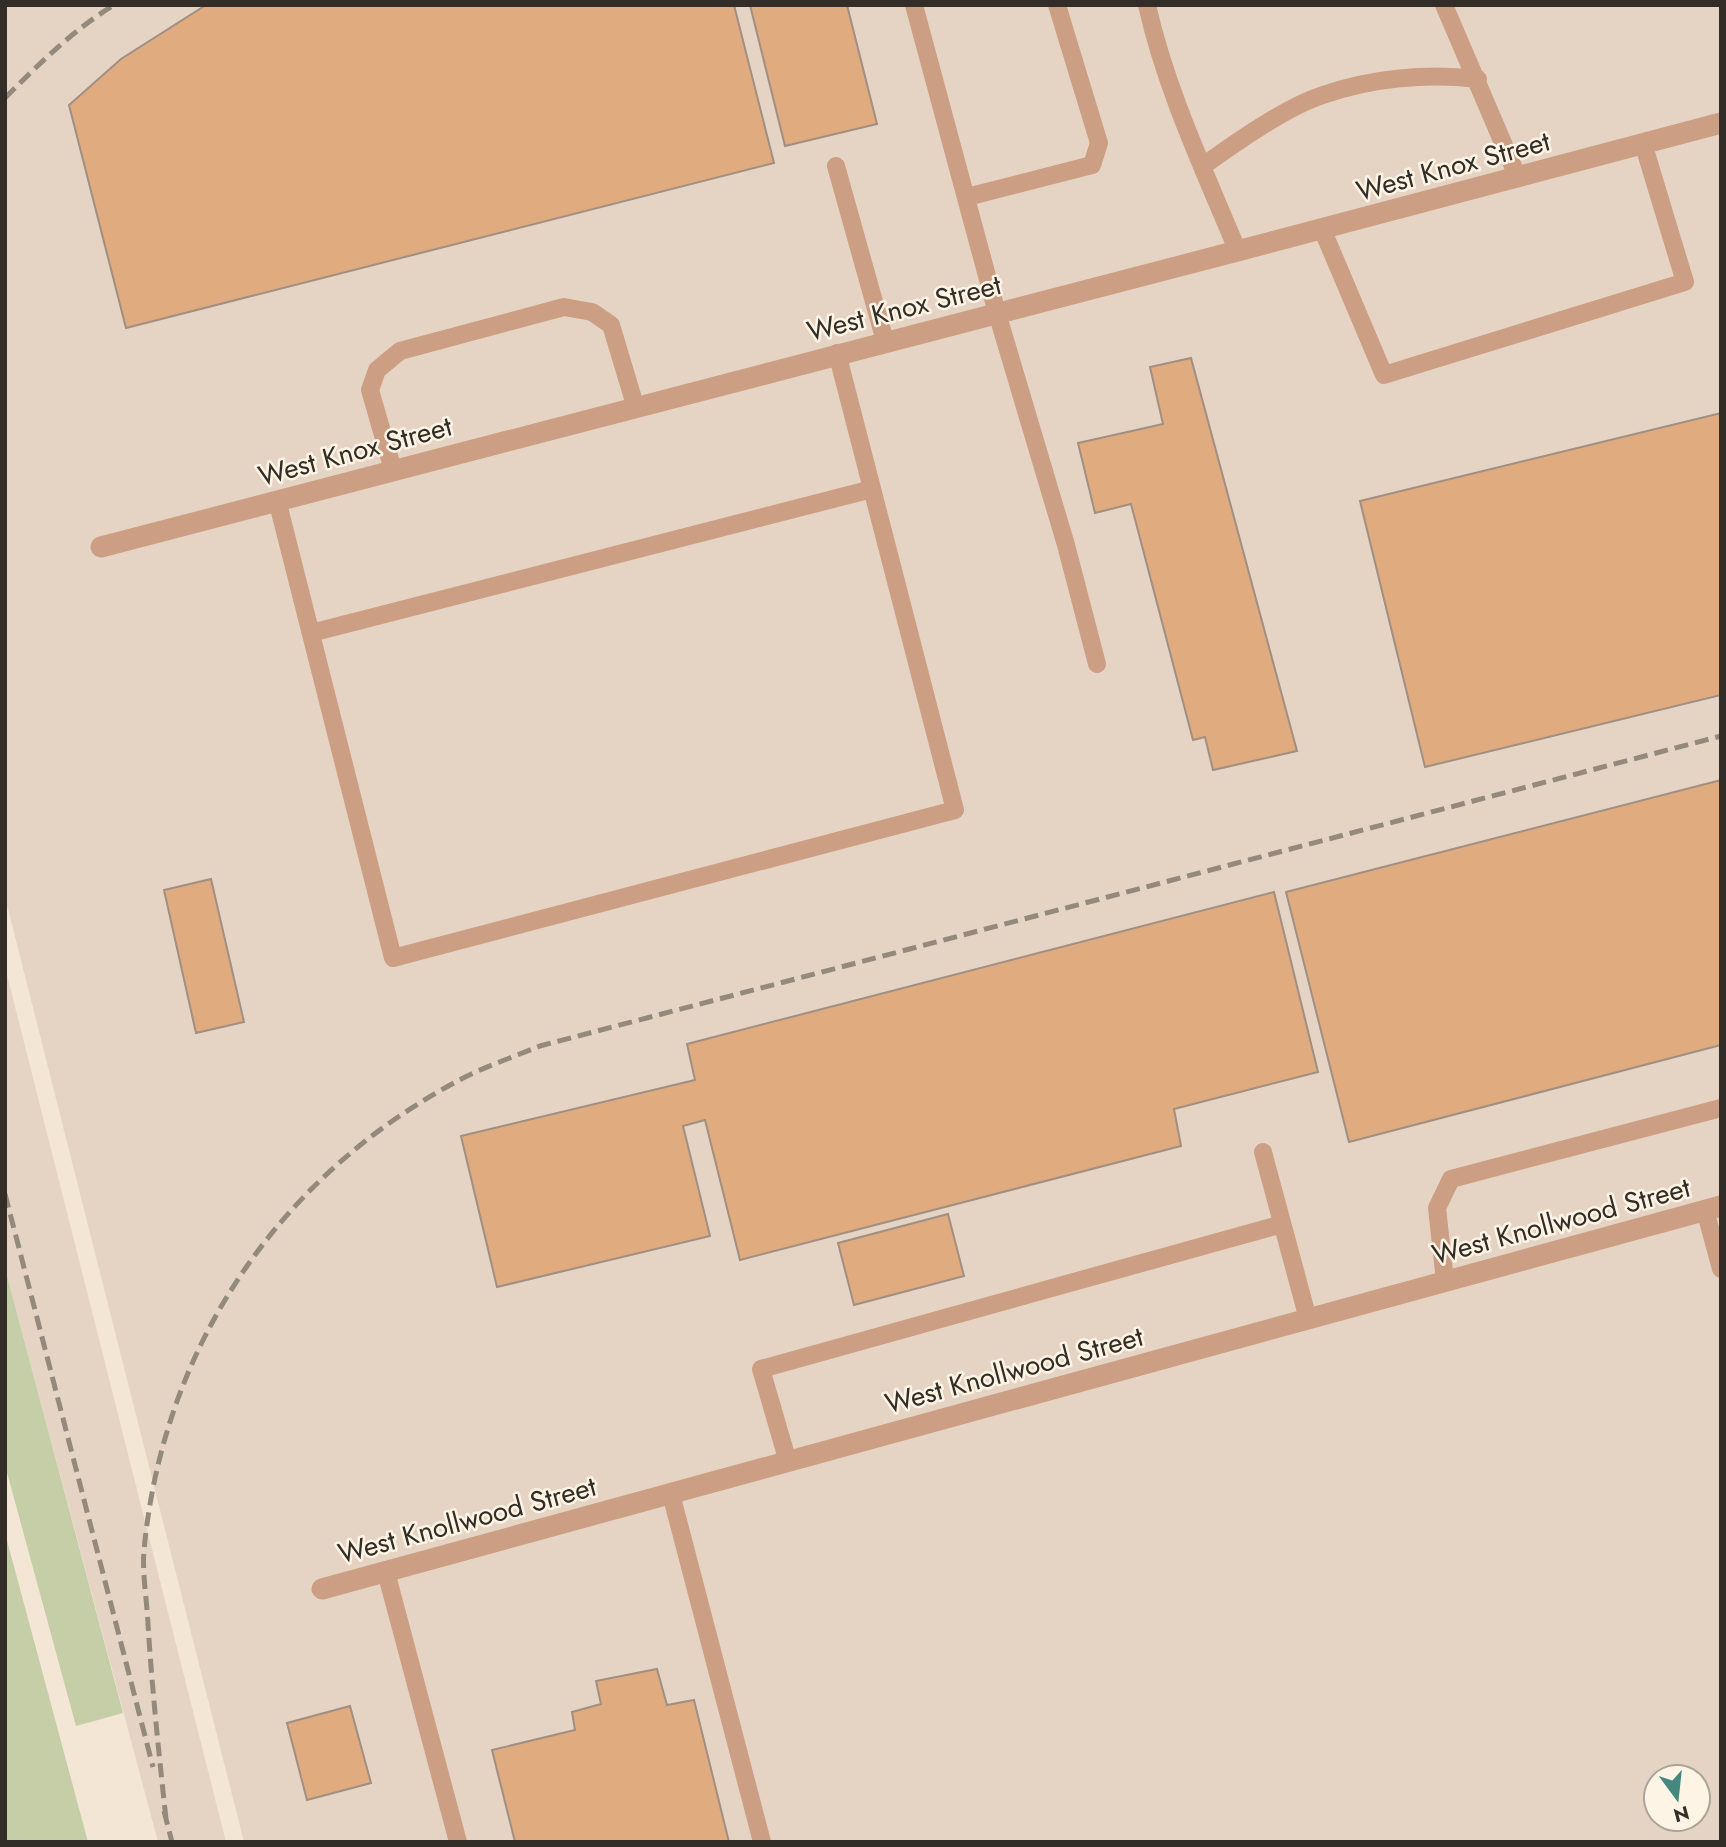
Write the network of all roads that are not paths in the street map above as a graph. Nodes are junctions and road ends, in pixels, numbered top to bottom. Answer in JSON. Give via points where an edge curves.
{"nodes":[{"id":1,"x":914,"y":5,"type":"edge"},
{"id":2,"x":1057,"y":5,"type":"edge"},
{"id":3,"x":1147,"y":5,"type":"edge"},
{"id":4,"x":1444,"y":5,"type":"edge"},
{"id":5,"x":1478,"y":79,"type":"junction"},
{"id":6,"x":1721,"y":122,"type":"edge"},
{"id":7,"x":1643,"y":144,"type":"junction"},
{"id":8,"x":836,"y":166,"type":"dead end"},
{"id":9,"x":1203,"y":166,"type":"junction"},
{"id":10,"x":1518,"y":178,"type":"junction"},
{"id":11,"x":967,"y":197,"type":"junction"},
{"id":12,"x":1323,"y":231,"type":"junction"},
{"id":13,"x":1238,"y":252,"type":"junction"},
{"id":14,"x":997,"y":313,"type":"junction"},
{"id":15,"x":885,"y":341,"type":"junction"},
{"id":16,"x":837,"y":353,"type":"junction"},
{"id":17,"x":635,"y":405,"type":"junction"},
{"id":18,"x":393,"y":470,"type":"junction"},
{"id":19,"x":872,"y":489,"type":"junction"},
{"id":20,"x":277,"y":500,"type":"junction"},
{"id":21,"x":101,"y":547,"type":"dead end"},
{"id":22,"x":311,"y":633,"type":"junction"},
{"id":23,"x":1097,"y":664,"type":"dead end"},
{"id":24,"x":1721,"y":1108,"type":"edge"},
{"id":25,"x":1263,"y":1152,"type":"dead end"},
{"id":26,"x":1713,"y":1208,"type":"edge"},
{"id":27,"x":1282,"y":1224,"type":"junction"},
{"id":28,"x":1721,"y":1269,"type":"edge"},
{"id":29,"x":1446,"y":1281,"type":"junction"},
{"id":30,"x":1308,"y":1319,"type":"junction"},
{"id":31,"x":788,"y":1462,"type":"junction"},
{"id":32,"x":671,"y":1494,"type":"junction"},
{"id":33,"x":386,"y":1572,"type":"junction"},
{"id":34,"x":322,"y":1589,"type":"dead end"},
{"id":35,"x":458,"y":1842,"type":"edge"},
{"id":36,"x":762,"y":1842,"type":"edge"}],
"edges":[{"from":1,"to":11,"type":"lane"},
{"from":2,"to":11,"type":"lane","via":[[1099,143],[1092,165]]},
{"from":3,"to":9,"type":"lane"},
{"from":4,"to":5,"type":"lane"},
{"from":5,"to":9,"type":"lane","via":[[1446,75],[1391,79],[1322,95]]},
{"from":5,"to":10,"type":"lane"},
{"from":6,"to":7,"type":"street","name":"West Knox Street"},
{"from":7,"to":10,"type":"street","name":"West Knox Street"},
{"from":7,"to":12,"type":"lane","via":[[1685,282],[1384,376]]},
{"from":8,"to":15,"type":"lane"},
{"from":9,"to":13,"type":"lane"},
{"from":10,"to":12,"type":"street","name":"West Knox Street"},
{"from":11,"to":14,"type":"lane"},
{"from":12,"to":13,"type":"street","name":"West Knox Street"},
{"from":13,"to":14,"type":"street","name":"West Knox Street"},
{"from":14,"to":15,"type":"street","name":"West Knox Street"},
{"from":14,"to":23,"type":"lane"},
{"from":15,"to":16,"type":"street","name":"West Knox Street"},
{"from":16,"to":17,"type":"street","name":"West Knox Street"},
{"from":16,"to":19,"type":"lane"},
{"from":17,"to":18,"type":"street","name":"West Knox Street"},
{"from":17,"to":18,"type":"lane","via":[[611,325],[592,312],[564,307],[400,351],[377,370],[370,390]]},
{"from":18,"to":20,"type":"street","name":"West Knox Street"},
{"from":19,"to":22,"type":"lane"},
{"from":19,"to":22,"type":"lane","via":[[955,810],[393,958]]},
{"from":20,"to":21,"type":"street","name":"West Knox Street"},
{"from":20,"to":22,"type":"lane"},
{"from":24,"to":29,"type":"lane","via":[[1451,1180],[1437,1208]]},
{"from":25,"to":27,"type":"lane"},
{"from":26,"to":28,"type":"lane"},
{"from":26,"to":29,"type":"street","name":"West Knollwood Street"},
{"from":27,"to":30,"type":"lane"},
{"from":27,"to":31,"type":"lane","via":[[761,1369]]},
{"from":29,"to":30,"type":"street","name":"West Knollwood Street"},
{"from":30,"to":31,"type":"street","name":"West Knollwood Street"},
{"from":31,"to":32,"type":"street","name":"West Knollwood Street"},
{"from":32,"to":33,"type":"street","name":"West Knollwood Street"},
{"from":32,"to":36,"type":"lane"},
{"from":33,"to":34,"type":"street","name":"West Knollwood Street"},
{"from":33,"to":35,"type":"lane"}]}
